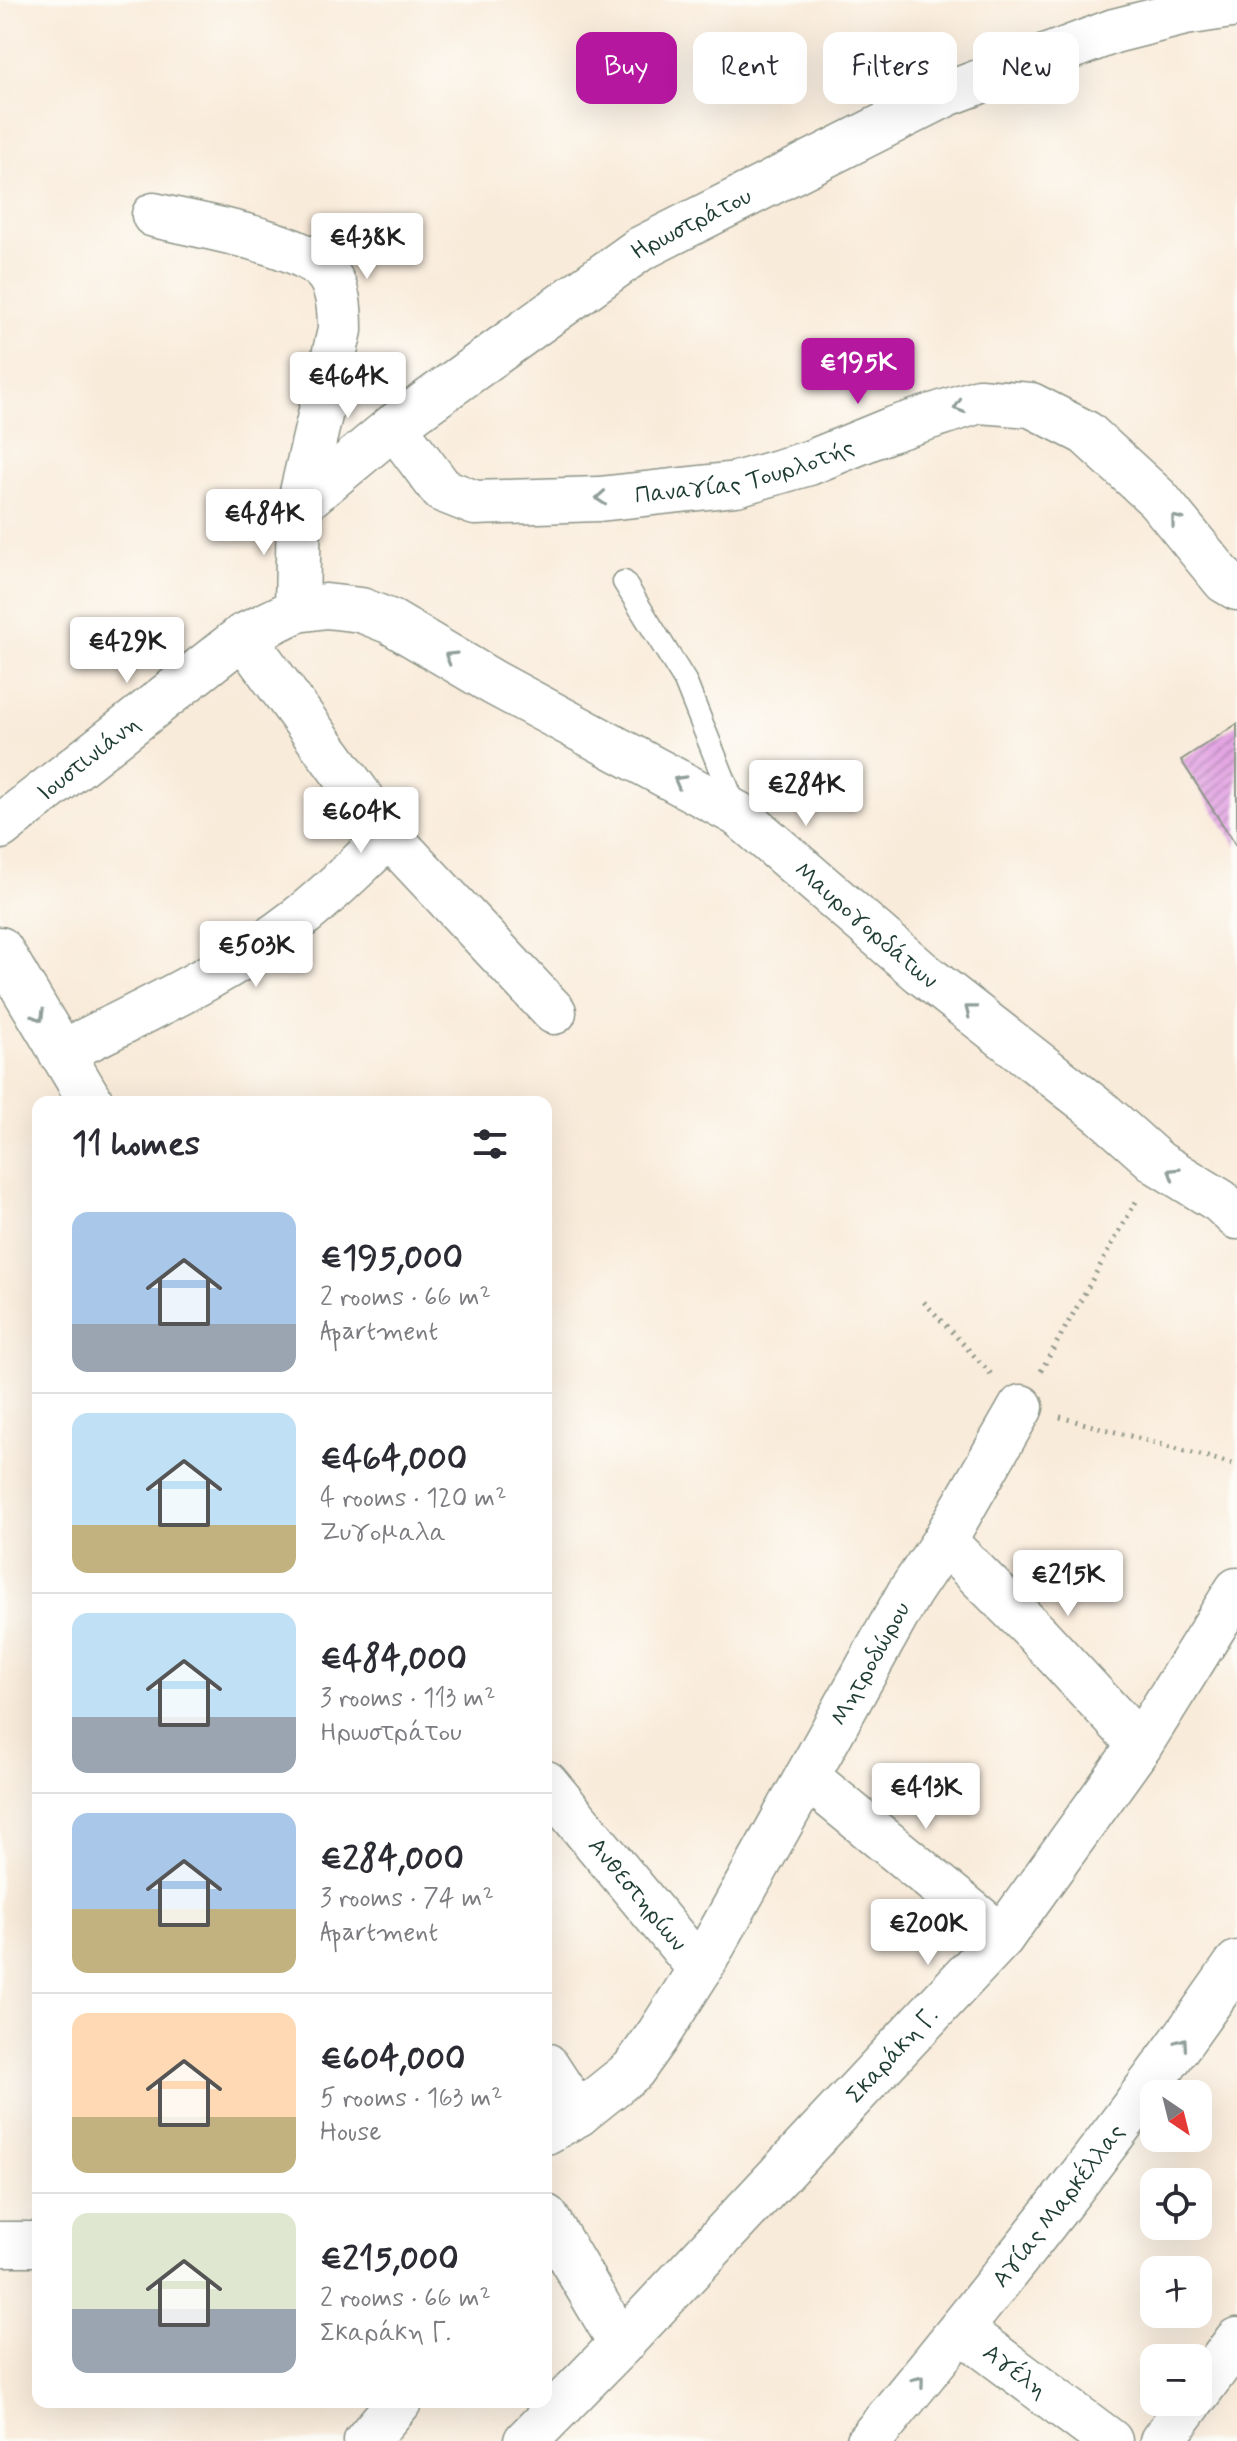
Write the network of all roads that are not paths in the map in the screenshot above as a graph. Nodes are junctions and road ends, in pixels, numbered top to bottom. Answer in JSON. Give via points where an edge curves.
{"nodes":[{"id":1,"x":1237,"y":5,"type":"edge"},
{"id":2,"x":154,"y":215,"type":"dead end"},
{"id":3,"x":394,"y":426,"type":"junction"},
{"id":4,"x":299,"y":505,"type":"junction"},
{"id":5,"x":624,"y":582,"type":"dead end"},
{"id":6,"x":1231,"y":584,"type":"edge"},
{"id":7,"x":297,"y":610,"type":"junction"},
{"id":8,"x":243,"y":636,"type":"junction"},
{"id":9,"x":738,"y":814,"type":"junction"},
{"id":10,"x":0,"y":827,"type":"edge"},
{"id":11,"x":389,"y":836,"type":"junction"},
{"id":12,"x":0,"y":949,"type":"edge"},
{"id":13,"x":554,"y":1012,"type":"dead end"},
{"id":14,"x":61,"y":1053,"type":"junction"},
{"id":15,"x":87,"y":1096,"type":"edge"},
{"id":16,"x":1237,"y":1217,"type":"edge"},
{"id":17,"x":1021,"y":1407,"type":"road end"},
{"id":18,"x":944,"y":1541,"type":"junction"},
{"id":19,"x":1237,"y":1590,"type":"edge"},
{"id":20,"x":1140,"y":1745,"type":"junction"},
{"id":21,"x":807,"y":1777,"type":"junction"},
{"id":22,"x":552,"y":1790,"type":"edge"},
{"id":23,"x":1002,"y":1937,"type":"junction"},
{"id":24,"x":1237,"y":1963,"type":"edge"},
{"id":25,"x":700,"y":1969,"type":"junction"},
{"id":26,"x":552,"y":2087,"type":"edge"},
{"id":27,"x":562,"y":2123,"type":"edge"},
{"id":28,"x":552,"y":2229,"type":"edge"},
{"id":29,"x":0,"y":2244,"type":"edge"},
{"id":30,"x":32,"y":2244,"type":"edge"},
{"id":31,"x":961,"y":2330,"type":"junction"},
{"id":32,"x":1237,"y":2340,"type":"edge"},
{"id":33,"x":621,"y":2344,"type":"junction"},
{"id":34,"x":1212,"y":2374,"type":"edge"},
{"id":35,"x":394,"y":2408,"type":"edge"},
{"id":36,"x":1181,"y":2416,"type":"edge"},
{"id":37,"x":366,"y":2441,"type":"edge"},
{"id":38,"x":526,"y":2441,"type":"edge"},
{"id":39,"x":869,"y":2441,"type":"edge"},
{"id":40,"x":1110,"y":2441,"type":"edge"},
{"id":41,"x":1162,"y":2441,"type":"edge"}],
"edges":[{"from":1,"to":3,"type":"street","name":"Ηρωστράτου","via":[[1114,31],[947,94],[640,249]]},
{"from":2,"to":4,"type":"street","via":[[278,245],[325,271],[340,309],[340,330]]},
{"from":3,"to":4,"type":"street","name":"Ηρωστράτου"},
{"from":6,"to":3,"type":"street","name":"Παναγίας Τουρλοτής","one_way":true,"via":[[1158,499],[1097,442],[1031,405],[979,401],[736,484],[599,499],[475,503],[442,490]]},
{"from":4,"to":7,"type":"street"},
{"from":5,"to":9,"type":"lane","via":[[685,681]]},
{"from":7,"to":8,"type":"street","name":"Ιουστινιάνη"},
{"from":9,"to":7,"type":"street","name":"Μαυρογορδάτων","one_way":true,"via":[[391,622],[361,610]]},
{"from":8,"to":10,"type":"street","name":"Ιουστινιάνη"},
{"from":8,"to":11,"type":"street"},
{"from":16,"to":9,"type":"street","name":"Μαυρογορδάτων","one_way":true,"via":[[1158,1163],[922,973]]},
{"from":11,"to":13,"type":"street"},
{"from":11,"to":14,"type":"street","via":[[300,917],[252,951]]},
{"from":12,"to":14,"type":"street","one_way":true},
{"from":14,"to":15,"type":"street"},
{"from":17,"to":18,"type":"street","name":"Μητροδώρου"},
{"from":18,"to":20,"type":"street"},
{"from":18,"to":21,"type":"street","name":"Μητροδώρου","via":[[909,1593]]},
{"from":19,"to":20,"type":"street","name":"Σκαράκη Γ."},
{"from":20,"to":23,"type":"street","name":"Σκαράκη Γ."},
{"from":21,"to":23,"type":"street"},
{"from":21,"to":25,"type":"street","name":"Μητροδώρου"},
{"from":22,"to":25,"type":"street","name":"Ανθεστηρίων"},
{"from":23,"to":33,"type":"street","name":"Σκαράκη Γ."},
{"from":31,"to":24,"type":"street","name":"Αγίας Μαρκέλλας","one_way":true,"via":[[1171,2059]]},
{"from":25,"to":27,"type":"street","name":"Μητροδώρου","via":[[633,2070]]},
{"from":26,"to":27,"type":"street"},
{"from":28,"to":33,"type":"street"},
{"from":29,"to":30,"type":"street"},
{"from":39,"to":31,"type":"street","name":"Αγίας Μαρκέλλας","one_way":true},
{"from":31,"to":40,"type":"street","name":"Αγέλη"},
{"from":32,"to":34,"type":"street"},
{"from":33,"to":38,"type":"street","name":"Σκαράκη Γ."},
{"from":35,"to":37,"type":"street"},
{"from":36,"to":41,"type":"street"}]}
